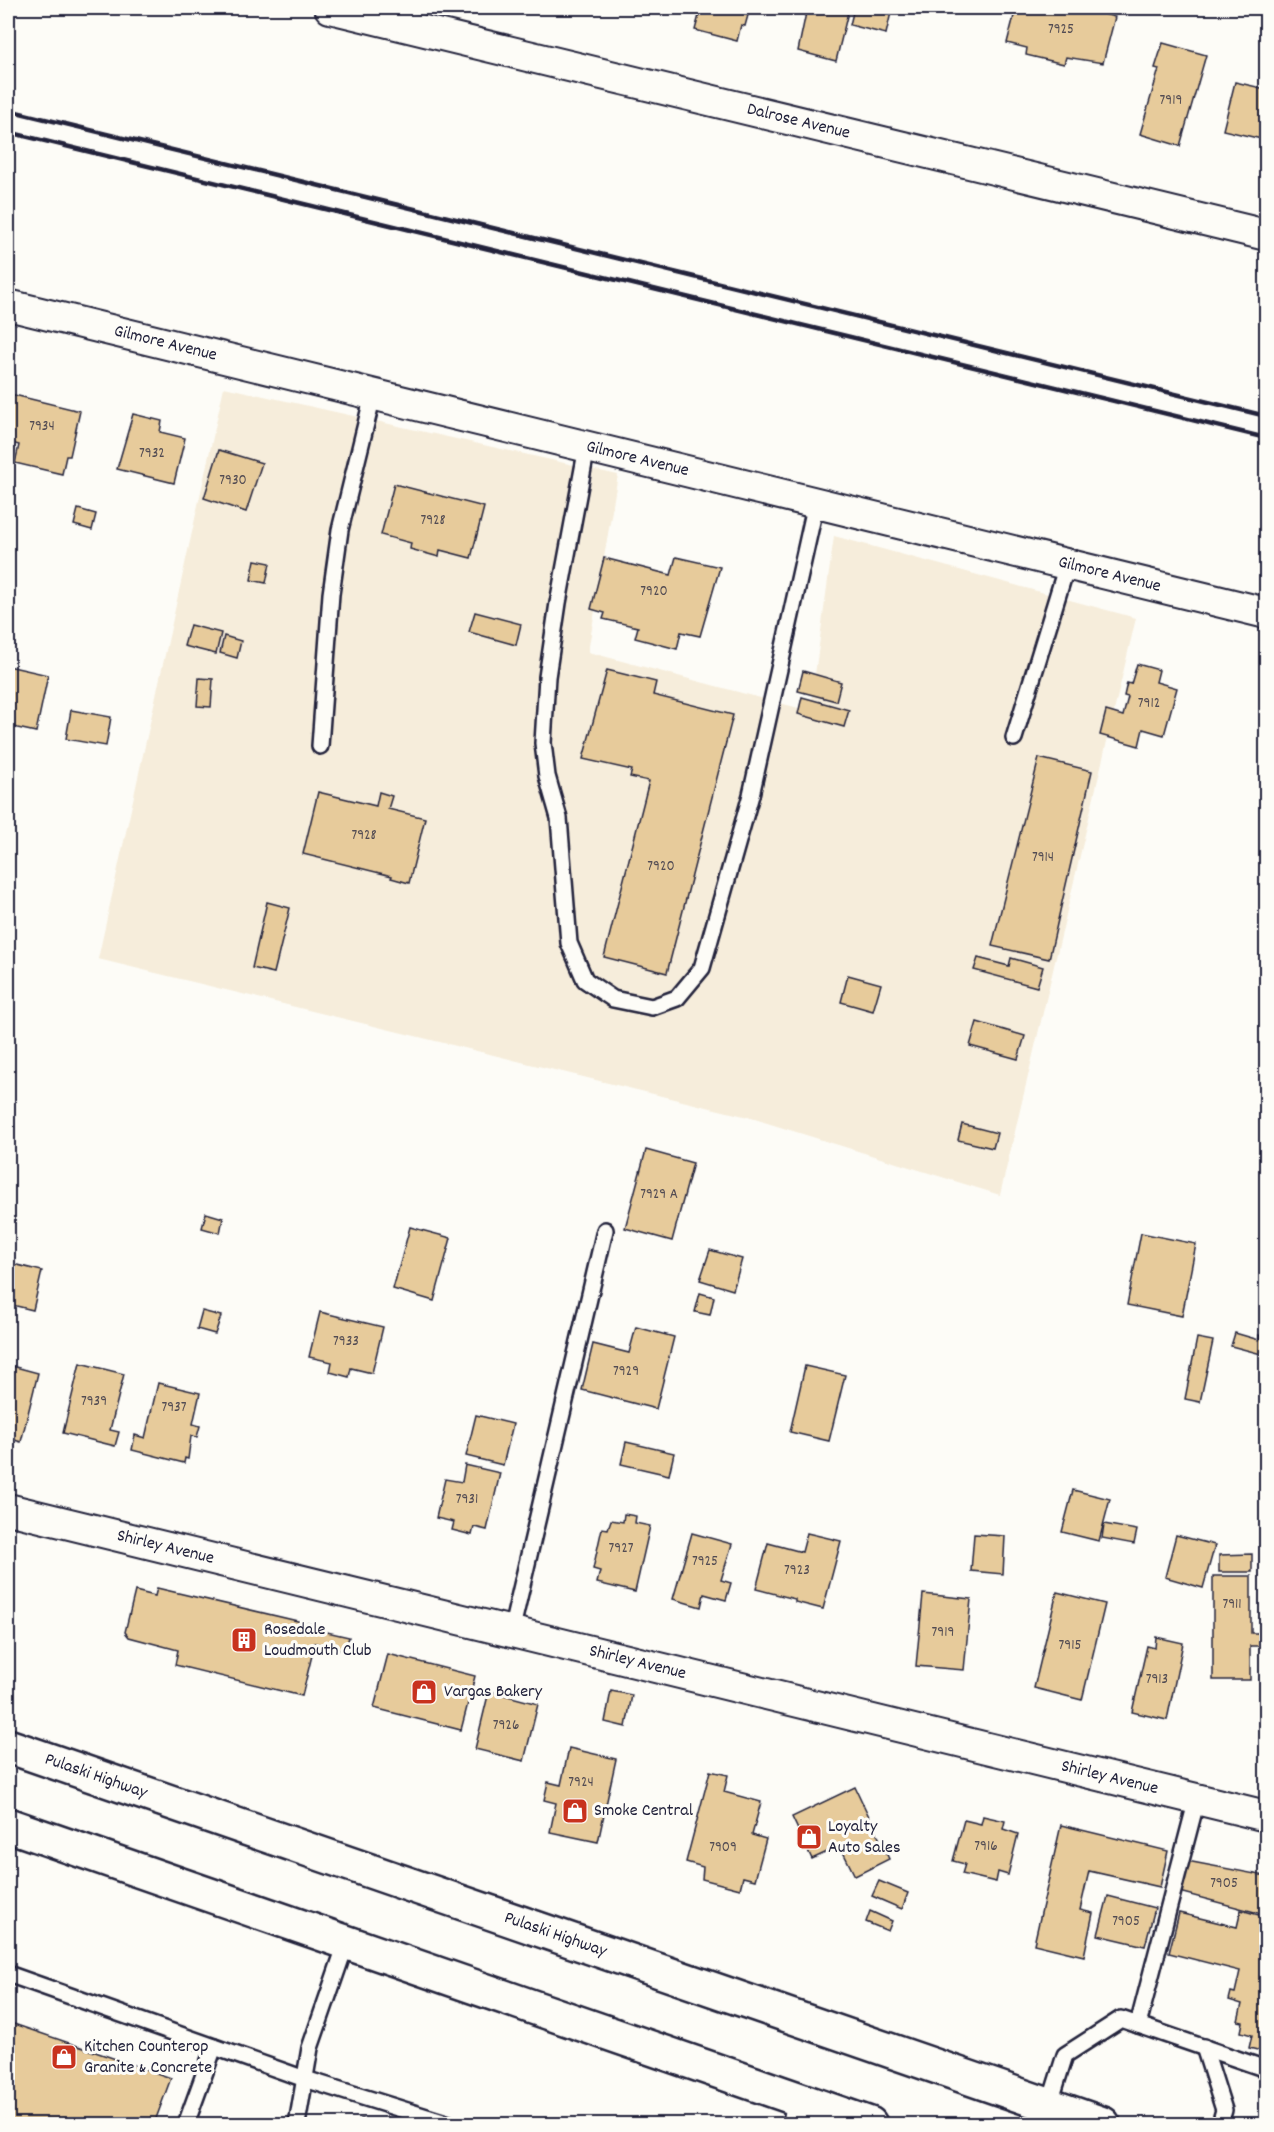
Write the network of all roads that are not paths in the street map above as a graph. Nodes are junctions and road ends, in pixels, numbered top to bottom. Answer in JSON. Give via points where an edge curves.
{"nodes":[{"id":1,"x":330,"y":8,"type":"edge"},
{"id":2,"x":1266,"y":235,"type":"edge"},
{"id":3,"x":8,"y":305,"type":"edge"},
{"id":4,"x":373,"y":395,"type":"junction"},
{"id":5,"x":587,"y":447,"type":"junction"},
{"id":6,"x":816,"y":503,"type":"junction"},
{"id":7,"x":1067,"y":565,"type":"junction"},
{"id":8,"x":1266,"y":613,"type":"edge"},
{"id":9,"x":1014,"y":738,"type":"dead end"},
{"id":10,"x":320,"y":746,"type":"dead end"},
{"id":11,"x":604,"y":1230,"type":"dead end"},
{"id":12,"x":8,"y":1509,"type":"edge"},
{"id":13,"x":511,"y":1632,"type":"junction"},
{"id":14,"x":8,"y":1746,"type":"edge"},
{"id":15,"x":1197,"y":1799,"type":"junction"},
{"id":16,"x":1266,"y":1816,"type":"edge"},
{"id":17,"x":8,"y":1825,"type":"edge"},
{"id":18,"x":347,"y":1941,"type":"junction"},
{"id":19,"x":8,"y":1974,"type":"edge"},
{"id":20,"x":1138,"y":2025,"type":"junction"},
{"id":21,"x":214,"y":2047,"type":"junction"},
{"id":22,"x":1204,"y":2047,"type":"junction"},
{"id":23,"x":1266,"y":2068,"type":"edge"},
{"id":24,"x":305,"y":2079,"type":"junction"},
{"id":25,"x":1049,"y":2106,"type":"junction"},
{"id":26,"x":793,"y":2111,"type":"edge"},
{"id":27,"x":186,"y":2124,"type":"edge"},
{"id":28,"x":297,"y":2124,"type":"edge"},
{"id":29,"x":449,"y":2124,"type":"edge"},
{"id":30,"x":870,"y":2124,"type":"edge"},
{"id":31,"x":1103,"y":2124,"type":"edge"},
{"id":32,"x":1220,"y":2124,"type":"edge"}],
"edges":[{"from":1,"to":2,"type":"street","name":"Dalrose Avenue"},
{"from":3,"to":4,"type":"street","name":"Gilmore Avenue"},
{"from":4,"to":5,"type":"street","name":"Gilmore Avenue"},
{"from":4,"to":10,"type":"lane","via":[[340,530],[331,594]]},
{"from":5,"to":6,"type":"street","name":"Gilmore Avenue"},
{"from":5,"to":6,"type":"lane","via":[[547,677],[543,743],[547,777],[559,818],[569,943],[585,980],[613,999],[652,1007],[677,998],[702,968],[751,795]]},
{"from":6,"to":7,"type":"street","name":"Gilmore Avenue"},
{"from":7,"to":8,"type":"street","name":"Gilmore Avenue"},
{"from":7,"to":9,"type":"lane"},
{"from":11,"to":13,"type":"lane"},
{"from":12,"to":13,"type":"street","name":"Shirley Avenue"},
{"from":13,"to":15,"type":"street","name":"Shirley Avenue"},
{"from":14,"to":25,"type":"highway","name":"Pulaski Highway"},
{"from":15,"to":16,"type":"street","name":"Shirley Avenue"},
{"from":15,"to":20,"type":"lane"},
{"from":17,"to":18,"type":"highway"},
{"from":18,"to":24,"type":"lane","via":[[310,2048]]},
{"from":18,"to":26,"type":"highway"},
{"from":19,"to":21,"type":"lane"},
{"from":20,"to":22,"type":"lane"},
{"from":20,"to":25,"type":"lane","via":[[1121,2019],[1065,2055]]},
{"from":21,"to":24,"type":"lane"},
{"from":21,"to":27,"type":"lane"},
{"from":22,"to":23,"type":"lane"},
{"from":22,"to":32,"type":"lane","via":[[1224,2110]]},
{"from":24,"to":28,"type":"lane"},
{"from":24,"to":29,"type":"lane"},
{"from":25,"to":31,"type":"highway","name":"Pulaski Highway"},
{"from":26,"to":30,"type":"highway"}]}
